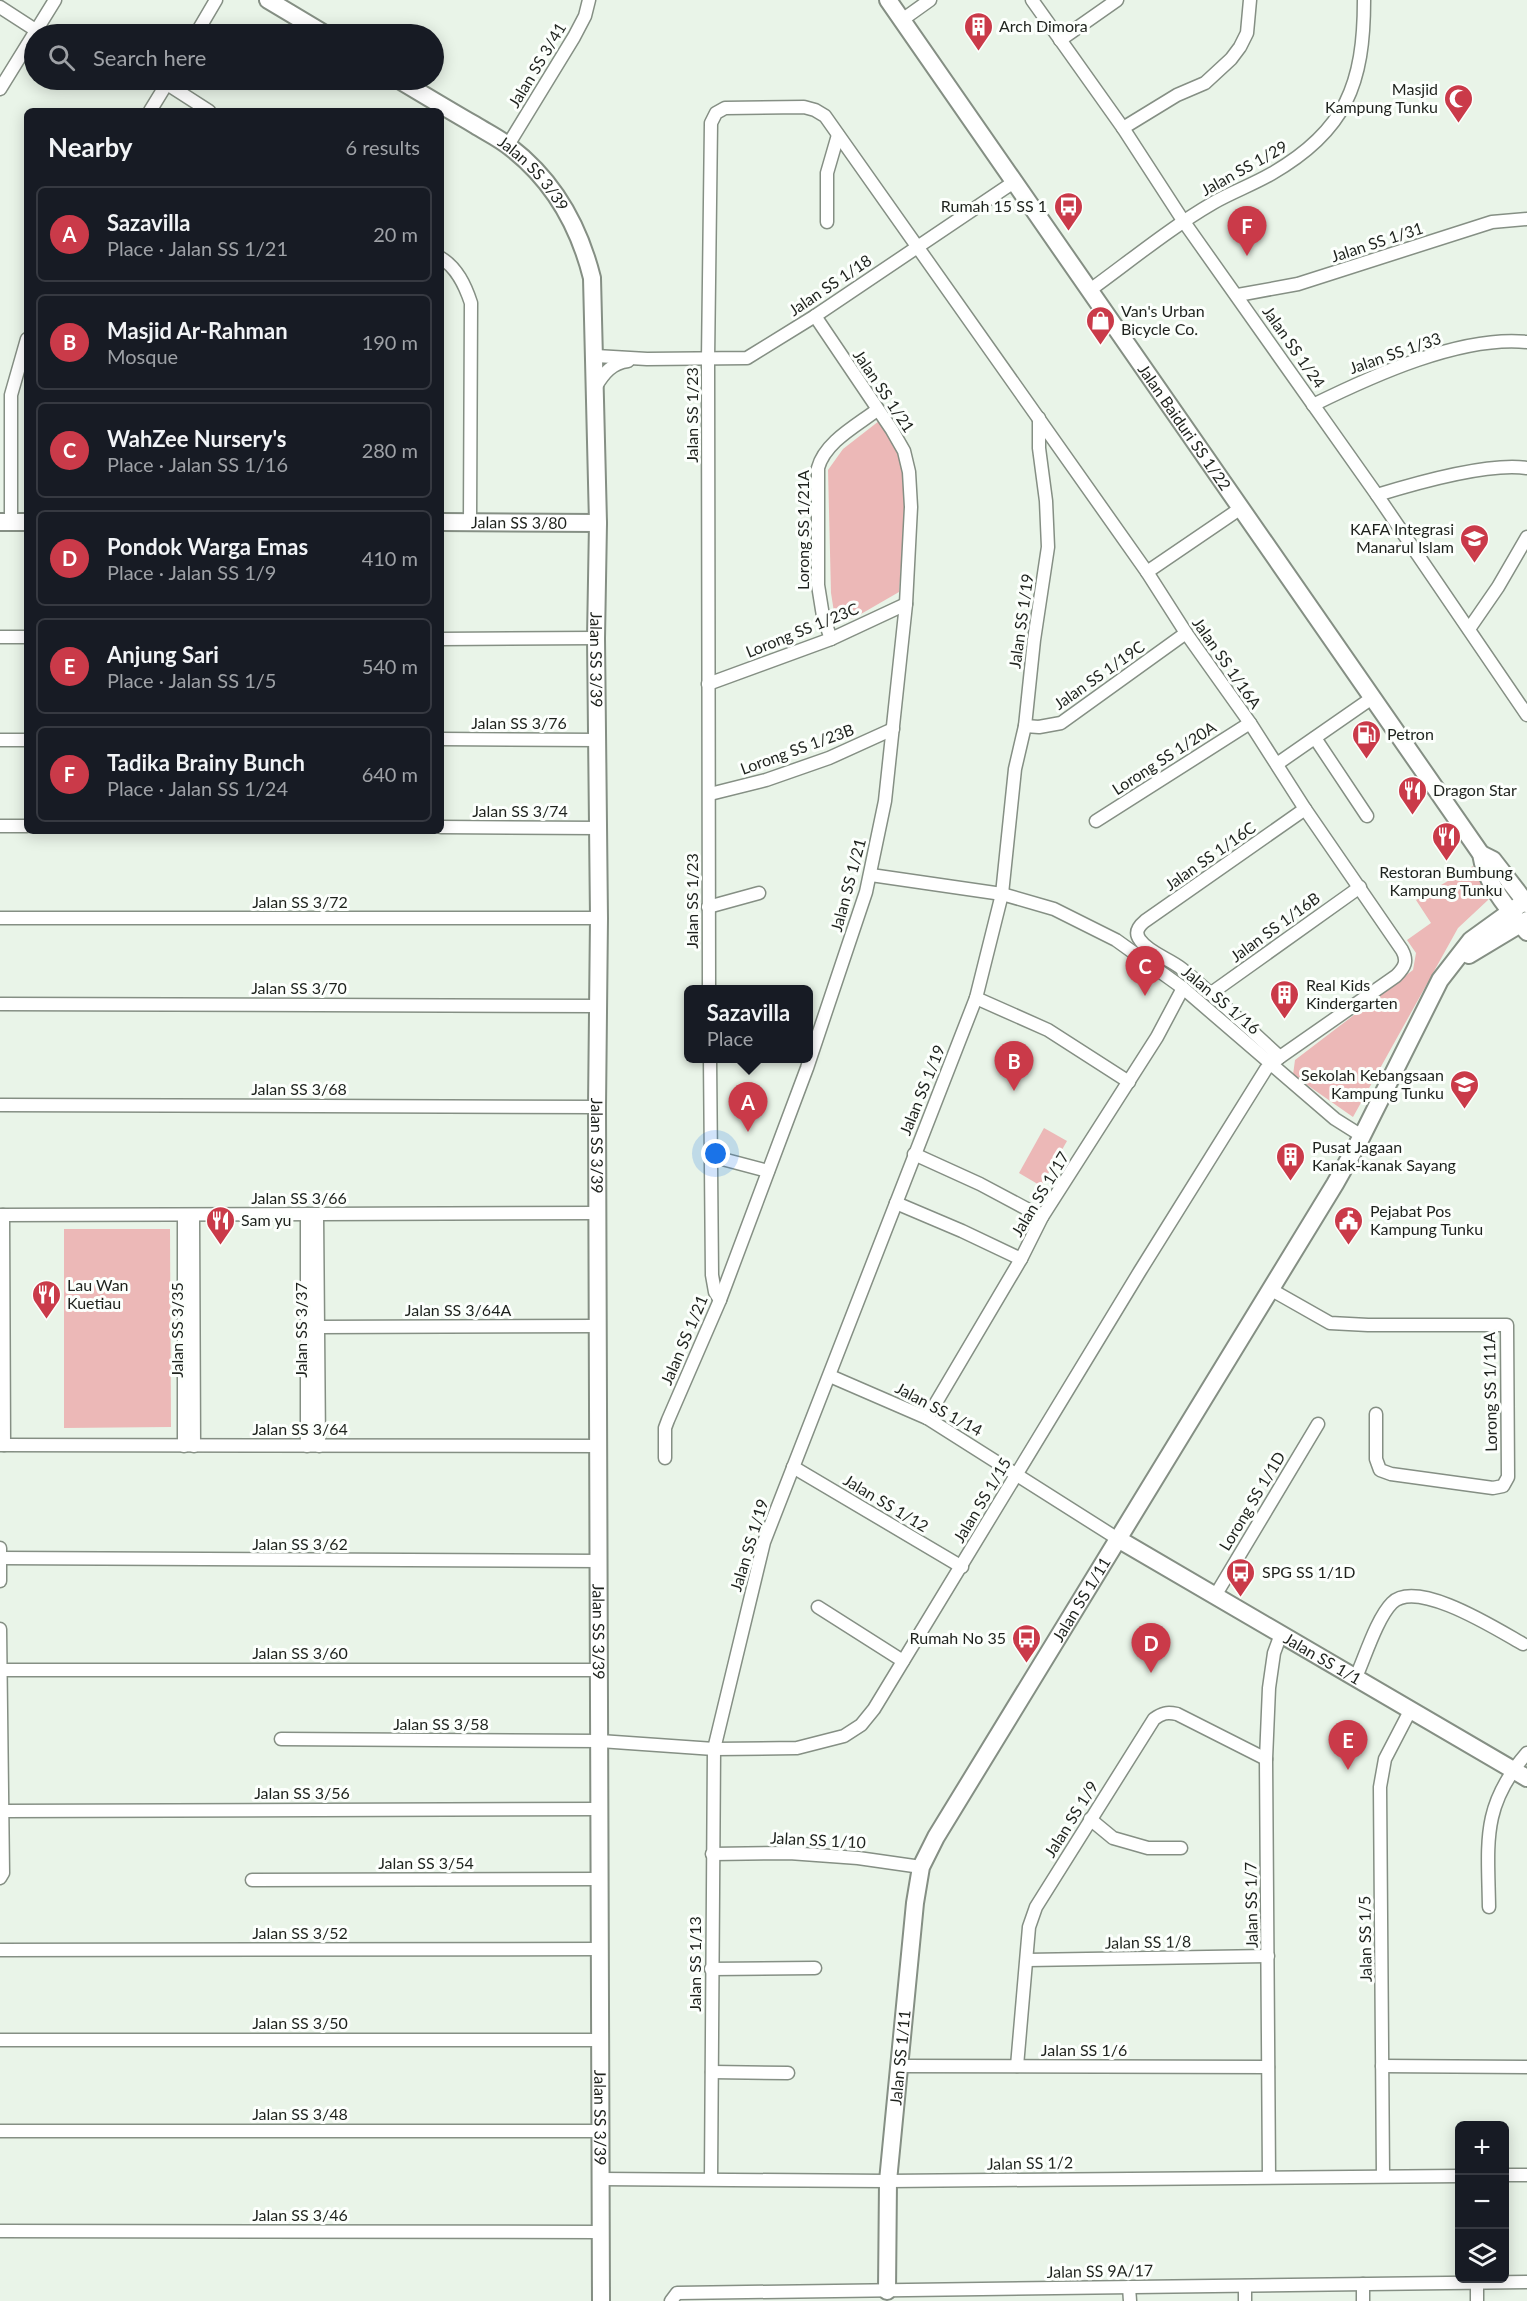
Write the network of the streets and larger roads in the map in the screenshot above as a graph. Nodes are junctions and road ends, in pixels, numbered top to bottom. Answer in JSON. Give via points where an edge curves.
{"nodes":[{"id":1,"x":55,"y":0,"type":"edge"},
{"id":2,"x":216,"y":0,"type":"edge"},
{"id":3,"x":268,"y":0,"type":"edge"},
{"id":4,"x":589,"y":0,"type":"edge"},
{"id":5,"x":888,"y":0,"type":"edge"},
{"id":6,"x":930,"y":0,"type":"edge"},
{"id":7,"x":1032,"y":0,"type":"edge"},
{"id":8,"x":1116,"y":0,"type":"edge"},
{"id":9,"x":1250,"y":0,"type":"edge"},
{"id":10,"x":1364,"y":0,"type":"edge"},
{"id":11,"x":0,"y":7,"type":"edge"},
{"id":12,"x":902,"y":20,"type":"junction"},
{"id":13,"x":26,"y":24,"type":"edge"},
{"id":14,"x":41,"y":24,"type":"edge"},
{"id":15,"x":202,"y":24,"type":"edge"},
{"id":16,"x":308,"y":24,"type":"edge"},
{"id":17,"x":1060,"y":40,"type":"junction"},
{"id":18,"x":24,"y":51,"type":"edge"},
{"id":19,"x":0,"y":89,"type":"edge"},
{"id":20,"x":163,"y":90,"type":"edge"},
{"id":21,"x":179,"y":90,"type":"edge"},
{"id":22,"x":416,"y":90,"type":"edge"},
{"id":23,"x":152,"y":108,"type":"edge"},
{"id":24,"x":205,"y":108,"type":"edge"},
{"id":25,"x":1123,"y":128,"type":"junction"},
{"id":26,"x":838,"y":135,"type":"junction"},
{"id":27,"x":508,"y":146,"type":"junction"},
{"id":28,"x":1014,"y":182,"type":"junction"},
{"id":29,"x":1527,"y":219,"type":"edge"},
{"id":30,"x":827,"y":222,"type":"dead end"},
{"id":31,"x":1184,"y":222,"type":"junction"},
{"id":32,"x":918,"y":245,"type":"junction"},
{"id":33,"x":444,"y":261,"type":"edge"},
{"id":34,"x":1090,"y":290,"type":"junction"},
{"id":35,"x":1238,"y":295,"type":"junction"},
{"id":36,"x":815,"y":316,"type":"junction"},
{"id":37,"x":1527,"y":342,"type":"edge"},
{"id":38,"x":24,"y":347,"type":"edge"},
{"id":39,"x":596,"y":356,"type":"junction"},
{"id":40,"x":647,"y":359,"type":"junction"},
{"id":41,"x":708,"y":360,"type":"junction"},
{"id":42,"x":596,"y":386,"type":"junction"},
{"id":43,"x":5,"y":395,"type":"edge"},
{"id":44,"x":1313,"y":405,"type":"junction"},
{"id":45,"x":877,"y":410,"type":"junction"},
{"id":46,"x":1039,"y":418,"type":"junction"},
{"id":47,"x":1527,"y":468,"type":"edge"},
{"id":48,"x":1377,"y":495,"type":"junction"},
{"id":49,"x":1241,"y":508,"type":"junction"},
{"id":50,"x":13,"y":522,"type":"edge"},
{"id":51,"x":444,"y":522,"type":"edge"},
{"id":52,"x":470,"y":522,"type":"junction"},
{"id":53,"x":598,"y":523,"type":"junction"},
{"id":54,"x":1527,"y":537,"type":"edge"},
{"id":55,"x":1147,"y":572,"type":"junction"},
{"id":56,"x":906,"y":604,"type":"junction"},
{"id":57,"x":1469,"y":629,"type":"junction"},
{"id":58,"x":1186,"y":633,"type":"junction"},
{"id":59,"x":0,"y":637,"type":"edge"},
{"id":60,"x":24,"y":637,"type":"edge"},
{"id":61,"x":596,"y":638,"type":"junction"},
{"id":62,"x":444,"y":639,"type":"edge"},
{"id":63,"x":831,"y":639,"type":"junction"},
{"id":64,"x":708,"y":684,"type":"junction"},
{"id":65,"x":1372,"y":698,"type":"junction"},
{"id":66,"x":1527,"y":715,"type":"edge"},
{"id":67,"x":1250,"y":723,"type":"junction"},
{"id":68,"x":1025,"y":726,"type":"junction"},
{"id":69,"x":892,"y":729,"type":"junction"},
{"id":70,"x":1315,"y":738,"type":"junction"},
{"id":71,"x":444,"y":739,"type":"edge"},
{"id":72,"x":0,"y":740,"type":"edge"},
{"id":73,"x":24,"y":740,"type":"edge"},
{"id":74,"x":598,"y":740,"type":"junction"},
{"id":75,"x":1277,"y":764,"type":"junction"},
{"id":76,"x":710,"y":794,"type":"junction"},
{"id":77,"x":1305,"y":809,"type":"junction"},
{"id":78,"x":1367,"y":816,"type":"dead end"},
{"id":79,"x":1096,"y":821,"type":"dead end"},
{"id":80,"x":0,"y":826,"type":"edge"},
{"id":81,"x":24,"y":826,"type":"edge"},
{"id":82,"x":444,"y":827,"type":"edge"},
{"id":83,"x":598,"y":828,"type":"junction"},
{"id":84,"x":870,"y":875,"type":"junction"},
{"id":85,"x":1359,"y":887,"type":"junction"},
{"id":86,"x":759,"y":893,"type":"dead end"},
{"id":87,"x":1002,"y":894,"type":"junction"},
{"id":88,"x":1519,"y":894,"type":"edge"},
{"id":89,"x":708,"y":907,"type":"junction"},
{"id":90,"x":0,"y":918,"type":"edge"},
{"id":91,"x":599,"y":918,"type":"junction"},
{"id":92,"x":1521,"y":922,"type":"edge"},
{"id":93,"x":1137,"y":933,"type":"joint"},
{"id":94,"x":1482,"y":940,"type":"junction"},
{"id":95,"x":1527,"y":943,"type":"edge"},
{"id":96,"x":709,"y":985,"type":"edge"},
{"id":97,"x":1183,"y":988,"type":"junction"},
{"id":98,"x":1210,"y":994,"type":"junction"},
{"id":99,"x":976,"y":998,"type":"junction"},
{"id":100,"x":0,"y":1005,"type":"edge"},
{"id":101,"x":598,"y":1006,"type":"junction"},
{"id":102,"x":813,"y":1050,"type":"edge"},
{"id":103,"x":1276,"y":1061,"type":"junction"},
{"id":104,"x":710,"y":1063,"type":"edge"},
{"id":105,"x":809,"y":1063,"type":"edge"},
{"id":106,"x":1129,"y":1082,"type":"junction"},
{"id":107,"x":0,"y":1105,"type":"edge"},
{"id":108,"x":597,"y":1107,"type":"junction"},
{"id":109,"x":1362,"y":1136,"type":"junction"},
{"id":110,"x":914,"y":1154,"type":"junction"},
{"id":111,"x":711,"y":1156,"type":"junction"},
{"id":112,"x":768,"y":1170,"type":"junction"},
{"id":113,"x":896,"y":1203,"type":"junction"},
{"id":114,"x":598,"y":1213,"type":"junction"},
{"id":115,"x":312,"y":1214,"type":"junction"},
{"id":116,"x":1,"y":1215,"type":"edge"},
{"id":117,"x":189,"y":1215,"type":"junction"},
{"id":118,"x":1042,"y":1217,"type":"junction"},
{"id":119,"x":1021,"y":1259,"type":"junction"},
{"id":120,"x":1270,"y":1289,"type":"junction"},
{"id":121,"x":720,"y":1300,"type":"junction"},
{"id":122,"x":599,"y":1326,"type":"junction"},
{"id":123,"x":318,"y":1327,"type":"junction"},
{"id":124,"x":830,"y":1376,"type":"junction"},
{"id":125,"x":1376,"y":1414,"type":"dead end"},
{"id":126,"x":927,"y":1418,"type":"junction"},
{"id":127,"x":1318,"y":1424,"type":"dead end"},
{"id":128,"x":2,"y":1445,"type":"edge"},
{"id":129,"x":189,"y":1446,"type":"junction"},
{"id":130,"x":313,"y":1446,"type":"junction"},
{"id":131,"x":600,"y":1446,"type":"junction"},
{"id":132,"x":665,"y":1458,"type":"dead end"},
{"id":133,"x":793,"y":1467,"type":"junction"},
{"id":134,"x":1016,"y":1474,"type":"junction"},
{"id":135,"x":1118,"y":1539,"type":"junction"},
{"id":136,"x":0,"y":1548,"type":"edge"},
{"id":137,"x":0,"y":1558,"type":"edge"},
{"id":138,"x":600,"y":1562,"type":"junction"},
{"id":139,"x":962,"y":1567,"type":"junction"},
{"id":140,"x":0,"y":1581,"type":"edge"},
{"id":141,"x":1215,"y":1596,"type":"junction"},
{"id":142,"x":818,"y":1607,"type":"dead end"},
{"id":143,"x":0,"y":1629,"type":"edge"},
{"id":144,"x":1281,"y":1634,"type":"junction"},
{"id":145,"x":1523,"y":1644,"type":"dead end"},
{"id":146,"x":903,"y":1661,"type":"junction"},
{"id":147,"x":0,"y":1670,"type":"edge"},
{"id":148,"x":600,"y":1670,"type":"junction"},
{"id":149,"x":1356,"y":1677,"type":"junction"},
{"id":150,"x":1411,"y":1709,"type":"junction"},
{"id":151,"x":281,"y":1739,"type":"dead end"},
{"id":152,"x":600,"y":1741,"type":"junction"},
{"id":153,"x":714,"y":1749,"type":"junction"},
{"id":154,"x":1527,"y":1753,"type":"edge"},
{"id":155,"x":1266,"y":1759,"type":"junction"},
{"id":156,"x":1520,"y":1773,"type":"edge"},
{"id":157,"x":600,"y":1809,"type":"junction"},
{"id":158,"x":3,"y":1811,"type":"junction"},
{"id":159,"x":1090,"y":1819,"type":"junction"},
{"id":160,"x":1181,"y":1848,"type":"dead end"},
{"id":161,"x":712,"y":1854,"type":"junction"},
{"id":162,"x":921,"y":1867,"type":"junction"},
{"id":163,"x":0,"y":1878,"type":"edge"},
{"id":164,"x":252,"y":1880,"type":"dead end"},
{"id":165,"x":600,"y":1880,"type":"junction"},
{"id":166,"x":1489,"y":1907,"type":"dead end"},
{"id":167,"x":600,"y":1949,"type":"junction"},
{"id":168,"x":0,"y":1950,"type":"edge"},
{"id":169,"x":1268,"y":1956,"type":"junction"},
{"id":170,"x":1028,"y":1960,"type":"junction"},
{"id":171,"x":815,"y":1968,"type":"dead end"},
{"id":172,"x":711,"y":1969,"type":"junction"},
{"id":173,"x":0,"y":2040,"type":"edge"},
{"id":174,"x":600,"y":2040,"type":"junction"},
{"id":175,"x":899,"y":2066,"type":"junction"},
{"id":176,"x":1017,"y":2066,"type":"junction"},
{"id":177,"x":1382,"y":2066,"type":"junction"},
{"id":178,"x":1268,"y":2067,"type":"junction"},
{"id":179,"x":1527,"y":2067,"type":"edge"},
{"id":180,"x":712,"y":2072,"type":"junction"},
{"id":181,"x":788,"y":2073,"type":"dead end"},
{"id":182,"x":0,"y":2131,"type":"edge"},
{"id":183,"x":600,"y":2131,"type":"junction"},
{"id":184,"x":1509,"y":2175,"type":"edge"},
{"id":185,"x":1527,"y":2175,"type":"edge"},
{"id":186,"x":1383,"y":2176,"type":"junction"},
{"id":187,"x":1455,"y":2176,"type":"edge"},
{"id":188,"x":1269,"y":2178,"type":"junction"},
{"id":189,"x":600,"y":2179,"type":"junction"},
{"id":190,"x":711,"y":2180,"type":"junction"},
{"id":191,"x":888,"y":2181,"type":"junction"},
{"id":192,"x":0,"y":2231,"type":"edge"},
{"id":193,"x":600,"y":2232,"type":"junction"},
{"id":194,"x":1509,"y":2282,"type":"edge"},
{"id":195,"x":1527,"y":2282,"type":"edge"},
{"id":196,"x":1477,"y":2283,"type":"joint"},
{"id":197,"x":1363,"y":2284,"type":"junction"},
{"id":198,"x":1245,"y":2286,"type":"junction"},
{"id":199,"x":1130,"y":2288,"type":"junction"},
{"id":200,"x":897,"y":2294,"type":"edge"},
{"id":201,"x":1012,"y":2295,"type":"edge"},
{"id":202,"x":784,"y":2296,"type":"edge"},
{"id":203,"x":672,"y":2298,"type":"edge"},
{"id":204,"x":600,"y":2301,"type":"edge"},
{"id":205,"x":1130,"y":2301,"type":"edge"},
{"id":206,"x":1245,"y":2301,"type":"edge"},
{"id":207,"x":1363,"y":2301,"type":"edge"},
{"id":208,"x":1477,"y":2301,"type":"edge"}],
"edges":[{"from":1,"to":14,"type":"street"},
{"from":2,"to":15,"type":"street"},
{"from":3,"to":16,"type":"street"},
{"from":4,"to":27,"type":"street","name":"Jalan SS 3/41","via":[[574,37]]},
{"from":5,"to":12,"type":"street","name":"Jalan Baiduri SS 1/22"},
{"from":6,"to":12,"type":"street"},
{"from":7,"to":17,"type":"street","name":"Jalan SS 1/24"},
{"from":8,"to":17,"type":"street"},
{"from":9,"to":25,"type":"street","via":[[1247,33],[1231,59],[1205,83]]},
{"from":10,"to":31,"type":"street","name":"Jalan SS 1/29","via":[[1361,62],[1346,105],[1333,124],[1315,145],[1270,175]]},
{"from":11,"to":13,"type":"street"},
{"from":12,"to":28,"type":"street","name":"Jalan Baiduri SS 1/22"},
{"from":17,"to":25,"type":"street","name":"Jalan SS 1/24"},
{"from":18,"to":19,"type":"street"},
{"from":20,"to":23,"type":"street"},
{"from":21,"to":24,"type":"street"},
{"from":22,"to":27,"type":"street","name":"Jalan SS 3/39"},
{"from":25,"to":31,"type":"street","name":"Jalan SS 1/24"},
{"from":26,"to":30,"type":"street","via":[[827,173]]},
{"from":26,"to":32,"type":"street","name":"Jalan SS 1/23"},
{"from":26,"to":41,"type":"street","name":"Jalan SS 1/23","via":[[825,116],[804,107],[725,108],[716,113],[711,123]]},
{"from":27,"to":39,"type":"street","name":"Jalan SS 3/39","via":[[545,180],[577,230],[592,278]]},
{"from":28,"to":32,"type":"street","name":"Jalan SS 1/18"},
{"from":28,"to":34,"type":"street","name":"Jalan Baiduri SS 1/22"},
{"from":29,"to":35,"type":"street","name":"Jalan SS 1/31","via":[[1492,222],[1298,284]]},
{"from":31,"to":34,"type":"street","name":"Jalan SS 1/29"},
{"from":31,"to":35,"type":"street","name":"Jalan SS 1/24"},
{"from":32,"to":36,"type":"street","name":"Jalan SS 1/18"},
{"from":32,"to":46,"type":"street","name":"Jalan SS 1/16A"},
{"from":33,"to":52,"type":"street","via":[[465,285],[471,303]]},
{"from":34,"to":49,"type":"street","name":"Jalan Baiduri SS 1/22"},
{"from":35,"to":44,"type":"street","name":"Jalan SS 1/24"},
{"from":36,"to":41,"type":"street","name":"Jalan SS 1/18","via":[[747,358]]},
{"from":36,"to":45,"type":"street","name":"Jalan SS 1/21"},
{"from":37,"to":44,"type":"street","name":"Jalan SS 1/33","via":[[1477,345],[1419,359]]},
{"from":38,"to":43,"type":"street"},
{"from":39,"to":40,"type":"street","name":"Jalan SS 1/18"},
{"from":39,"to":42,"type":"street","name":"Jalan SS 3/39"},
{"from":40,"to":41,"type":"street","name":"Jalan SS 1/18"},
{"from":40,"to":42,"type":"street","name":"Jalan SS 1/18","via":[[613,366]]},
{"from":41,"to":64,"type":"street","name":"Jalan SS 1/23"},
{"from":42,"to":53,"type":"street","name":"Jalan SS 3/39"},
{"from":43,"to":50,"type":"street"},
{"from":44,"to":48,"type":"street","name":"Jalan SS 1/24"},
{"from":45,"to":56,"type":"street","name":"Jalan SS 1/21","via":[[904,451],[909,472],[912,507]]},
{"from":45,"to":63,"type":"street","name":"Lorong SS 1/21A","via":[[831,446],[818,468],[818,585]]},
{"from":46,"to":55,"type":"street","name":"Jalan SS 1/16A"},
{"from":46,"to":68,"type":"street","name":"Jalan SS 1/19","via":[[1048,547]]},
{"from":47,"to":48,"type":"street","via":[[1500,467],[1461,474]]},
{"from":48,"to":57,"type":"street","name":"Jalan SS 1/24"},
{"from":49,"to":55,"type":"street"},
{"from":49,"to":65,"type":"street","name":"Jalan Baiduri SS 1/22"},
{"from":51,"to":52,"type":"street","name":"Jalan SS 3/80"},
{"from":52,"to":53,"type":"street","name":"Jalan SS 3/80"},
{"from":53,"to":61,"type":"street","name":"Jalan SS 3/39"},
{"from":54,"to":57,"type":"street"},
{"from":55,"to":58,"type":"street","name":"Jalan SS 1/16A"},
{"from":56,"to":63,"type":"street","name":"Lorong SS 1/23C"},
{"from":56,"to":69,"type":"street","name":"Jalan SS 1/21"},
{"from":57,"to":66,"type":"street","name":"Jalan SS 1/24"},
{"from":58,"to":67,"type":"street","name":"Jalan SS 1/16A"},
{"from":58,"to":68,"type":"street","name":"Jalan SS 1/19C","via":[[1061,723]]},
{"from":59,"to":60,"type":"street"},
{"from":61,"to":62,"type":"street"},
{"from":61,"to":74,"type":"street","name":"Jalan SS 3/39"},
{"from":63,"to":64,"type":"street","name":"Lorong SS 1/23C"},
{"from":64,"to":76,"type":"street","name":"Jalan SS 1/23"},
{"from":65,"to":70,"type":"street"},
{"from":65,"to":88,"type":"street","name":"Jalan Baiduri SS 1/22","via":[[1481,854],[1493,860]]},
{"from":67,"to":75,"type":"street","name":"Jalan SS 1/16A"},
{"from":67,"to":79,"type":"street","name":"Lorong SS 1/20A"},
{"from":68,"to":87,"type":"street","name":"Jalan SS 1/19","via":[[1015,769]]},
{"from":69,"to":76,"type":"street","name":"Lorong SS 1/23B","via":[[829,758]]},
{"from":69,"to":84,"type":"street","name":"Jalan SS 1/21","via":[[885,801]]},
{"from":70,"to":75,"type":"street"},
{"from":70,"to":78,"type":"street"},
{"from":71,"to":74,"type":"street","name":"Jalan SS 3/76"},
{"from":72,"to":73,"type":"street"},
{"from":74,"to":83,"type":"street","name":"Jalan SS 3/39"},
{"from":75,"to":77,"type":"street","name":"Jalan SS 1/16A"},
{"from":76,"to":89,"type":"street","name":"Jalan SS 1/23"},
{"from":77,"to":85,"type":"street","name":"Jalan SS 1/16A"},
{"from":77,"to":93,"type":"street","name":"Jalan SS 1/16C","via":[[1145,921]]},
{"from":80,"to":81,"type":"street"},
{"from":82,"to":83,"type":"street","name":"Jalan SS 3/74"},
{"from":83,"to":91,"type":"street","name":"Jalan SS 3/39"},
{"from":84,"to":87,"type":"street","name":"Jalan SS 1/16"},
{"from":84,"to":102,"type":"street","name":"Jalan SS 1/21"},
{"from":85,"to":98,"type":"street","name":"Jalan SS 1/16B"},
{"from":85,"to":103,"type":"street","name":"Jalan SS 1/16A","via":[[1402,950],[1406,964],[1396,976]]},
{"from":86,"to":89,"type":"street"},
{"from":87,"to":97,"type":"street","name":"Jalan SS 1/16","via":[[1054,909],[1106,935]]},
{"from":87,"to":99,"type":"street","name":"Jalan SS 1/19"},
{"from":88,"to":92,"type":"street","name":"Jalan SS 1/11"},
{"from":88,"to":92,"type":"street","name":"Jalan Baiduri SS 1/22"},
{"from":88,"to":94,"type":"street","via":[[1496,906]]},
{"from":89,"to":96,"type":"street","name":"Jalan SS 1/23"},
{"from":90,"to":91,"type":"street","name":"Jalan SS 3/72"},
{"from":91,"to":101,"type":"street","name":"Jalan SS 3/39"},
{"from":92,"to":94,"type":"street","name":"Jalan SS 1/11"},
{"from":93,"to":98,"type":"street","name":"Jalan SS 1/16","via":[[1145,945],[1181,968]]},
{"from":94,"to":95,"type":"street"},
{"from":94,"to":109,"type":"street","name":"Jalan SS 1/11","via":[[1461,950],[1440,980]]},
{"from":97,"to":103,"type":"street","name":"Jalan SS 1/16"},
{"from":97,"to":106,"type":"street","name":"Jalan SS 1/17"},
{"from":98,"to":103,"type":"street","name":"Jalan SS 1/16"},
{"from":99,"to":106,"type":"street","via":[[1048,1030]]},
{"from":99,"to":110,"type":"street","name":"Jalan SS 1/19"},
{"from":100,"to":101,"type":"street","name":"Jalan SS 3/70"},
{"from":101,"to":108,"type":"street","name":"Jalan SS 3/39"},
{"from":103,"to":109,"type":"street","name":"Jalan SS 1/16","via":[[1335,1119]]},
{"from":103,"to":134,"type":"street","name":"Jalan SS 1/15","via":[[1266,1069]]},
{"from":104,"to":111,"type":"street"},
{"from":105,"to":112,"type":"street","name":"Jalan SS 1/21"},
{"from":106,"to":118,"type":"street","name":"Jalan SS 1/17"},
{"from":107,"to":108,"type":"street","name":"Jalan SS 3/68"},
{"from":108,"to":114,"type":"street","name":"Jalan SS 3/39"},
{"from":109,"to":120,"type":"street","name":"Jalan SS 1/11","via":[[1297,1250]]},
{"from":110,"to":113,"type":"street","name":"Jalan SS 1/19"},
{"from":110,"to":118,"type":"street"},
{"from":111,"to":112,"type":"street"},
{"from":111,"to":121,"type":"street","via":[[712,1275]]},
{"from":112,"to":121,"type":"street","name":"Jalan SS 1/21"},
{"from":113,"to":119,"type":"street"},
{"from":113,"to":124,"type":"street","name":"Jalan SS 1/19"},
{"from":114,"to":115,"type":"street","name":"Jalan SS 3/66"},
{"from":114,"to":122,"type":"street","name":"Jalan SS 3/39"},
{"from":115,"to":117,"type":"street","name":"Jalan SS 3/66"},
{"from":115,"to":123,"type":"street","name":"Jalan SS 3/37"},
{"from":115,"to":130,"type":"street","name":"Jalan SS 3/37"},
{"from":116,"to":117,"type":"street","name":"Jalan SS 3/66"},
{"from":116,"to":128,"type":"street"},
{"from":117,"to":129,"type":"street","name":"Jalan SS 3/35"},
{"from":118,"to":119,"type":"street","name":"Jalan SS 1/17"},
{"from":119,"to":126,"type":"street","name":"Jalan SS 1/17"},
{"from":120,"to":125,"type":"street","name":"Lorong SS 1/11A","via":[[1330,1323],[1507,1325],[1508,1478],[1503,1486],[1493,1488],[1380,1470],[1376,1459]]},
{"from":120,"to":135,"type":"street","name":"Jalan SS 1/11"},
{"from":121,"to":132,"type":"street","name":"Jalan SS 1/21","via":[[665,1428]]},
{"from":122,"to":123,"type":"street","name":"Jalan SS 3/64A"},
{"from":122,"to":131,"type":"street","name":"Jalan SS 3/39"},
{"from":123,"to":130,"type":"street","name":"Jalan SS 3/37"},
{"from":124,"to":126,"type":"street","name":"Jalan SS 1/14"},
{"from":124,"to":133,"type":"street","name":"Jalan SS 1/19"},
{"from":126,"to":134,"type":"street","name":"Jalan SS 1/14"},
{"from":127,"to":141,"type":"street","name":"Lorong SS 1/1D"},
{"from":128,"to":129,"type":"street","name":"Jalan SS 3/64"},
{"from":129,"to":130,"type":"street","name":"Jalan SS 3/64"},
{"from":130,"to":131,"type":"street","name":"Jalan SS 3/64"},
{"from":131,"to":138,"type":"street","name":"Jalan SS 3/39"},
{"from":133,"to":139,"type":"street","name":"Jalan SS 1/12"},
{"from":133,"to":153,"type":"street","name":"Jalan SS 1/19","via":[[764,1542]]},
{"from":134,"to":135,"type":"street","name":"Jalan SS 1/14"},
{"from":134,"to":139,"type":"street","name":"Jalan SS 1/15"},
{"from":135,"to":141,"type":"street","name":"Jalan SS 1/1"},
{"from":135,"to":162,"type":"street","name":"Jalan SS 1/11"},
{"from":136,"to":137,"type":"street"},
{"from":137,"to":138,"type":"street","name":"Jalan SS 3/62"},
{"from":137,"to":140,"type":"street"},
{"from":138,"to":148,"type":"street","name":"Jalan SS 3/39"},
{"from":139,"to":146,"type":"street","name":"Jalan SS 1/15"},
{"from":141,"to":144,"type":"street","name":"Jalan SS 1/1"},
{"from":142,"to":146,"type":"street"},
{"from":143,"to":147,"type":"street"},
{"from":144,"to":149,"type":"street","name":"Jalan SS 1/1"},
{"from":144,"to":155,"type":"street","name":"Jalan SS 1/7","via":[[1269,1689]]},
{"from":145,"to":149,"type":"street","via":[[1439,1602],[1408,1596],[1394,1600],[1385,1611]]},
{"from":146,"to":153,"type":"street","name":"Jalan SS 1/15","via":[[874,1709],[861,1725],[844,1736],[798,1748]]},
{"from":147,"to":148,"type":"street","name":"Jalan SS 3/60"},
{"from":147,"to":158,"type":"street"},
{"from":148,"to":152,"type":"street","name":"Jalan SS 3/39"},
{"from":149,"to":150,"type":"street","name":"Jalan SS 1/1"},
{"from":150,"to":156,"type":"street","name":"Jalan SS 1/1"},
{"from":150,"to":177,"type":"street","name":"Jalan SS 1/5","via":[[1381,1773],[1386,1963]]},
{"from":151,"to":152,"type":"street","name":"Jalan SS 3/58"},
{"from":152,"to":153,"type":"street","name":"Jalan SS 1/15"},
{"from":152,"to":157,"type":"street","name":"Jalan SS 3/39"},
{"from":153,"to":161,"type":"street","name":"Jalan SS 1/13"},
{"from":154,"to":156,"type":"street"},
{"from":155,"to":159,"type":"street","name":"Jalan SS 1/9","via":[[1177,1714],[1161,1714]]},
{"from":155,"to":169,"type":"street","name":"Jalan SS 1/7"},
{"from":156,"to":166,"type":"street","via":[[1505,1781],[1494,1806],[1490,1825]]},
{"from":157,"to":158,"type":"street","name":"Jalan SS 3/56"},
{"from":157,"to":165,"type":"street","name":"Jalan SS 3/39"},
{"from":158,"to":163,"type":"street"},
{"from":159,"to":160,"type":"street","via":[[1113,1838],[1148,1848]]},
{"from":159,"to":170,"type":"street","name":"Jalan SS 1/9","via":[[1036,1907],[1029,1927]]},
{"from":161,"to":162,"type":"street","name":"Jalan SS 1/10","via":[[789,1853]]},
{"from":161,"to":172,"type":"street","name":"Jalan SS 1/13"},
{"from":162,"to":175,"type":"street","name":"Jalan SS 1/11"},
{"from":164,"to":165,"type":"street","name":"Jalan SS 3/54"},
{"from":165,"to":167,"type":"street","name":"Jalan SS 3/39"},
{"from":167,"to":168,"type":"street","name":"Jalan SS 3/52"},
{"from":167,"to":174,"type":"street","name":"Jalan SS 3/39"},
{"from":169,"to":170,"type":"street","name":"Jalan SS 1/8"},
{"from":169,"to":178,"type":"street","name":"Jalan SS 1/7"},
{"from":170,"to":176,"type":"street","name":"Jalan SS 1/9"},
{"from":171,"to":172,"type":"street"},
{"from":172,"to":180,"type":"street","name":"Jalan SS 1/13"},
{"from":173,"to":174,"type":"street","name":"Jalan SS 3/50"},
{"from":174,"to":183,"type":"street","name":"Jalan SS 3/39"},
{"from":175,"to":176,"type":"street","name":"Jalan SS 1/6"},
{"from":175,"to":191,"type":"street","name":"Jalan SS 1/11"},
{"from":176,"to":178,"type":"street","name":"Jalan SS 1/6"},
{"from":177,"to":179,"type":"street"},
{"from":177,"to":186,"type":"street","name":"Jalan SS 1/5"},
{"from":178,"to":188,"type":"street","name":"Jalan SS 1/7"},
{"from":180,"to":181,"type":"street"},
{"from":180,"to":190,"type":"street","name":"Jalan SS 1/13"},
{"from":182,"to":183,"type":"street","name":"Jalan SS 3/48"},
{"from":183,"to":189,"type":"street","name":"Jalan SS 3/39"},
{"from":184,"to":185,"type":"street"},
{"from":186,"to":187,"type":"street","name":"Jalan SS 1/2"},
{"from":186,"to":188,"type":"street","name":"Jalan SS 1/2"},
{"from":188,"to":191,"type":"street","name":"Jalan SS 1/2"},
{"from":189,"to":190,"type":"street","name":"Jalan SS 1/2"},
{"from":189,"to":193,"type":"street","name":"Jalan SS 3/39"},
{"from":190,"to":191,"type":"street","name":"Jalan SS 1/2"},
{"from":191,"to":200,"type":"street","name":"Jalan SS 1/11"},
{"from":192,"to":193,"type":"street","name":"Jalan SS 3/46"},
{"from":193,"to":204,"type":"street","name":"Jalan SS 3/39"},
{"from":194,"to":195,"type":"street","name":"Jalan SS 9A/17"},
{"from":196,"to":197,"type":"street","name":"Jalan SS 9A/17"},
{"from":196,"to":208,"type":"street"},
{"from":197,"to":198,"type":"street","name":"Jalan SS 9A/17"},
{"from":197,"to":207,"type":"street"},
{"from":198,"to":199,"type":"street","name":"Jalan SS 9A/17"},
{"from":198,"to":206,"type":"street"},
{"from":199,"to":201,"type":"street","name":"Jalan SS 9A/17"},
{"from":199,"to":205,"type":"street"},
{"from":200,"to":201,"type":"street","name":"Jalan SS 9A/17"},
{"from":200,"to":202,"type":"street","name":"Jalan SS 9A/17"},
{"from":202,"to":203,"type":"street","name":"Jalan SS 9A/17","via":[[677,2294]]}]}
